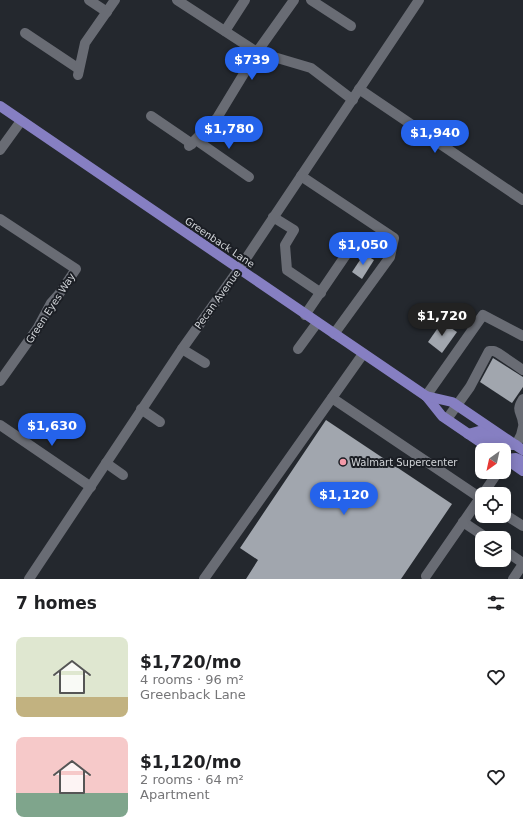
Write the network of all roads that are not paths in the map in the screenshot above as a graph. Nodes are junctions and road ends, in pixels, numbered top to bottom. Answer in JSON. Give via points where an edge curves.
{"nodes":[{"id":1,"x":89,"y":0,"type":"edge"},
{"id":2,"x":115,"y":0,"type":"edge"},
{"id":3,"x":177,"y":0,"type":"edge"},
{"id":4,"x":245,"y":0,"type":"edge"},
{"id":5,"x":294,"y":0,"type":"edge"},
{"id":6,"x":312,"y":0,"type":"edge"},
{"id":7,"x":419,"y":0,"type":"edge"},
{"id":8,"x":107,"y":12,"type":"junction"},
{"id":9,"x":351,"y":26,"type":"dead end"},
{"id":10,"x":225,"y":31,"type":"junction"},
{"id":11,"x":25,"y":33,"type":"dead end"},
{"id":12,"x":257,"y":52,"type":"junction"},
{"id":13,"x":359,"y":89,"type":"junction"},
{"id":14,"x":353,"y":100,"type":"junction"},
{"id":15,"x":0,"y":106,"type":"edge"},
{"id":16,"x":151,"y":116,"type":"dead end"},
{"id":17,"x":21,"y":121,"type":"junction"},
{"id":18,"x":192,"y":143,"type":"junction"},
{"id":19,"x":0,"y":150,"type":"edge"},
{"id":20,"x":301,"y":176,"type":"junction"},
{"id":21,"x":249,"y":178,"type":"dead end"},
{"id":22,"x":523,"y":200,"type":"edge"},
{"id":23,"x":274,"y":217,"type":"junction"},
{"id":24,"x":0,"y":219,"type":"edge"},
{"id":25,"x":352,"y":246,"type":"dead end"},
{"id":26,"x":239,"y":270,"type":"junction"},
{"id":27,"x":321,"y":293,"type":"junction"},
{"id":28,"x":305,"y":314,"type":"junction"},
{"id":29,"x":317,"y":323,"type":"junction"},
{"id":30,"x":334,"y":334,"type":"junction"},
{"id":31,"x":523,"y":336,"type":"edge"},
{"id":32,"x":182,"y":349,"type":"junction"},
{"id":33,"x":298,"y":349,"type":"dead end"},
{"id":34,"x":363,"y":354,"type":"junction"},
{"id":35,"x":205,"y":363,"type":"dead end"},
{"id":36,"x":523,"y":370,"type":"edge"},
{"id":37,"x":0,"y":381,"type":"edge"},
{"id":38,"x":426,"y":396,"type":"junction"},
{"id":39,"x":332,"y":398,"type":"junction"},
{"id":40,"x":523,"y":400,"type":"edge"},
{"id":41,"x":457,"y":405,"type":"junction"},
{"id":42,"x":142,"y":409,"type":"junction"},
{"id":43,"x":447,"y":419,"type":"junction"},
{"id":44,"x":160,"y":422,"type":"dead end"},
{"id":45,"x":523,"y":423,"type":"edge"},
{"id":46,"x":0,"y":425,"type":"edge"},
{"id":47,"x":523,"y":427,"type":"edge"},
{"id":48,"x":468,"y":434,"type":"junction"},
{"id":49,"x":482,"y":443,"type":"edge"},
{"id":50,"x":519,"y":447,"type":"edge"},
{"id":51,"x":511,"y":459,"type":"edge"},
{"id":52,"x":523,"y":461,"type":"edge"},
{"id":53,"x":106,"y":463,"type":"junction"},
{"id":54,"x":511,"y":464,"type":"edge"},
{"id":55,"x":523,"y":471,"type":"edge"},
{"id":56,"x":123,"y":474,"type":"dead end"},
{"id":57,"x":91,"y":487,"type":"junction"},
{"id":58,"x":475,"y":491,"type":"edge"},
{"id":59,"x":475,"y":506,"type":"edge"},
{"id":60,"x":511,"y":518,"type":"edge"},
{"id":61,"x":463,"y":522,"type":"junction"},
{"id":62,"x":523,"y":526,"type":"edge"},
{"id":63,"x":476,"y":531,"type":"edge"},
{"id":64,"x":511,"y":555,"type":"edge"},
{"id":65,"x":523,"y":563,"type":"edge"},
{"id":66,"x":427,"y":578,"type":"edge"},
{"id":67,"x":29,"y":579,"type":"edge"},
{"id":68,"x":204,"y":579,"type":"edge"},
{"id":69,"x":513,"y":579,"type":"edge"}],
"edges":[{"from":1,"to":8,"type":"street"},
{"from":2,"to":8,"type":"street"},
{"from":3,"to":10,"type":"street"},
{"from":4,"to":10,"type":"street"},
{"from":5,"to":12,"type":"street"},
{"from":6,"to":9,"type":"street"},
{"from":7,"to":13,"type":"street","name":"Pecan Avenue"},
{"from":8,"to":11,"type":"street","via":[[85,43],[78,72]]},
{"from":10,"to":12,"type":"street"},
{"from":12,"to":14,"type":"street","via":[[311,68]]},
{"from":12,"to":18,"type":"street","via":[[217,118]]},
{"from":13,"to":14,"type":"street","name":"Pecan Avenue"},
{"from":13,"to":22,"type":"street"},
{"from":14,"to":20,"type":"street","name":"Pecan Avenue"},
{"from":15,"to":17,"type":"main road","name":"Greenback Lane"},
{"from":16,"to":18,"type":"street"},
{"from":17,"to":19,"type":"street"},
{"from":17,"to":26,"type":"main road","name":"Greenback Lane"},
{"from":18,"to":21,"type":"street"},
{"from":20,"to":23,"type":"street","name":"Pecan Avenue"},
{"from":20,"to":30,"type":"street","via":[[394,238],[390,257]]},
{"from":23,"to":26,"type":"street","name":"Pecan Avenue"},
{"from":23,"to":27,"type":"street","via":[[294,230],[285,245],[287,270]]},
{"from":24,"to":37,"type":"street","name":"Green Eyes Way","via":[[76,269]]},
{"from":25,"to":27,"type":"street"},
{"from":26,"to":28,"type":"main road","name":"Greenback Lane"},
{"from":26,"to":32,"type":"street","name":"Pecan Avenue"},
{"from":27,"to":28,"type":"street"},
{"from":28,"to":29,"type":"main road","name":"Greenback Lane"},
{"from":29,"to":30,"type":"main road","name":"Greenback Lane"},
{"from":29,"to":33,"type":"street"},
{"from":30,"to":34,"type":"main road","name":"Greenback Lane"},
{"from":31,"to":38,"type":"street","via":[[483,315]]},
{"from":32,"to":35,"type":"street"},
{"from":32,"to":42,"type":"street","name":"Pecan Avenue"},
{"from":34,"to":38,"type":"main road","name":"Greenback Lane"},
{"from":34,"to":39,"type":"street"},
{"from":36,"to":41,"type":"street","via":[[498,353],[489,351],[470,387]]},
{"from":38,"to":41,"type":"main road","name":"Greenback Lane"},
{"from":38,"to":43,"type":"main road","name":"Greenback Lane"},
{"from":39,"to":58,"type":"street"},
{"from":39,"to":68,"type":"street"},
{"from":40,"to":45,"type":"street","via":[[519,406]]},
{"from":41,"to":43,"type":"street"},
{"from":41,"to":50,"type":"main road","name":"Greenback Lane"},
{"from":42,"to":44,"type":"street"},
{"from":42,"to":53,"type":"street","name":"Pecan Avenue"},
{"from":43,"to":48,"type":"main road","name":"Greenback Lane"},
{"from":46,"to":57,"type":"street"},
{"from":47,"to":50,"type":"street"},
{"from":48,"to":49,"type":"main road","name":"Greenback Lane"},
{"from":48,"to":50,"type":"main road","via":[[479,431],[501,444]]},
{"from":51,"to":52,"type":"main road"},
{"from":53,"to":56,"type":"street"},
{"from":53,"to":57,"type":"street","name":"Pecan Avenue"},
{"from":54,"to":55,"type":"main road"},
{"from":57,"to":67,"type":"street","name":"Pecan Avenue"},
{"from":59,"to":61,"type":"street"},
{"from":60,"to":62,"type":"street"},
{"from":61,"to":63,"type":"street"},
{"from":61,"to":66,"type":"street"},
{"from":64,"to":65,"type":"street"},
{"from":65,"to":69,"type":"street"}]}
